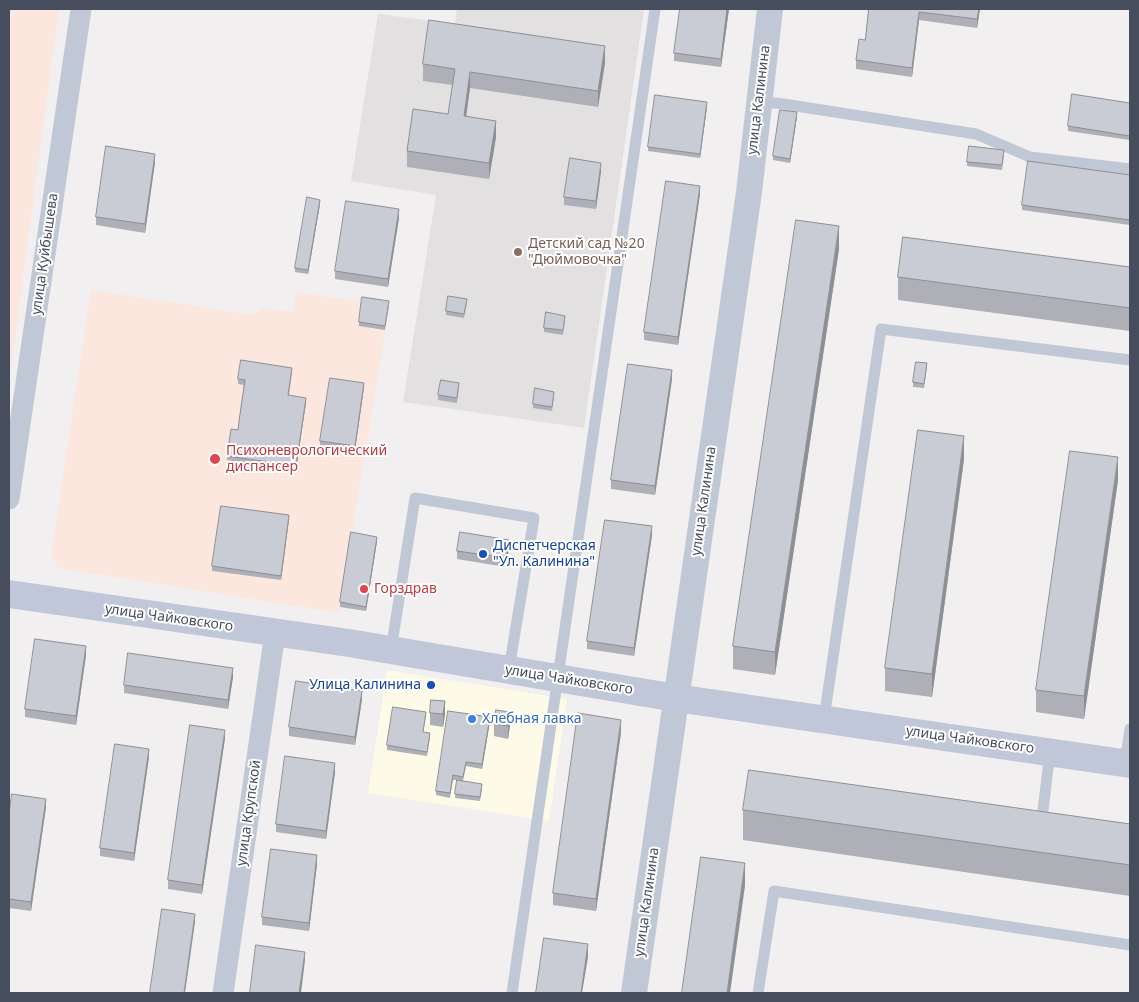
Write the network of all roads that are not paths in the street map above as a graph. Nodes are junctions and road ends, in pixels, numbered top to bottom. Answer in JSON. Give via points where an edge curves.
{"nodes":[{"id":1,"x":80,"y":9,"type":"edge"},
{"id":2,"x":655,"y":9,"type":"edge"},
{"id":3,"x":770,"y":9,"type":"edge"},
{"id":4,"x":758,"y":103,"type":"junction"},
{"id":5,"x":1130,"y":169,"type":"edge"},
{"id":6,"x":1130,"y":360,"type":"edge"},
{"id":7,"x":9,"y":499,"type":"edge"},
{"id":8,"x":9,"y":594,"type":"edge"},
{"id":9,"x":275,"y":633,"type":"junction"},
{"id":10,"x":391,"y":650,"type":"junction"},
{"id":11,"x":509,"y":670,"type":"junction"},
{"id":12,"x":558,"y":678,"type":"junction"},
{"id":13,"x":676,"y":698,"type":"junction"},
{"id":14,"x":824,"y":719,"type":"junction"},
{"id":15,"x":1130,"y":728,"type":"edge"},
{"id":16,"x":1050,"y":752,"type":"junction"},
{"id":17,"x":1128,"y":763,"type":"edge"},
{"id":18,"x":1040,"y":836,"type":"edge"},
{"id":19,"x":1130,"y":945,"type":"edge"},
{"id":20,"x":223,"y":993,"type":"edge"},
{"id":21,"x":512,"y":993,"type":"edge"},
{"id":22,"x":634,"y":993,"type":"edge"},
{"id":23,"x":758,"y":993,"type":"edge"}],
"edges":[{"from":1,"to":7,"type":"street","name":"улица Куйбышева"},
{"from":2,"to":12,"type":"lane"},
{"from":3,"to":4,"type":"street","name":"улица Калинина"},
{"from":4,"to":5,"type":"lane","via":[[777,103],[976,134],[1030,157]]},
{"from":4,"to":13,"type":"street","name":"улица Калинина","via":[[749,192]]},
{"from":6,"to":14,"type":"lane","via":[[881,329]]},
{"from":8,"to":9,"type":"main road","name":"улица Чайковского"},
{"from":9,"to":10,"type":"main road","name":"улица Чайковского"},
{"from":9,"to":20,"type":"street","name":"улица Крупской"},
{"from":10,"to":11,"type":"main road","name":"улица Чайковского"},
{"from":10,"to":11,"type":"lane","via":[[415,498],[479,508],[534,518]]},
{"from":11,"to":12,"type":"main road","name":"улица Чайковского"},
{"from":12,"to":13,"type":"main road","name":"улица Чайковского"},
{"from":12,"to":21,"type":"lane"},
{"from":13,"to":14,"type":"main road","name":"улица Чайковского"},
{"from":13,"to":22,"type":"street","name":"улица Калинина"},
{"from":14,"to":16,"type":"main road","name":"улица Чайковского"},
{"from":15,"to":17,"type":"lane"},
{"from":16,"to":17,"type":"main road","name":"улица Чайковского"},
{"from":16,"to":18,"type":"lane"},
{"from":19,"to":23,"type":"lane","via":[[774,891]]}]}
